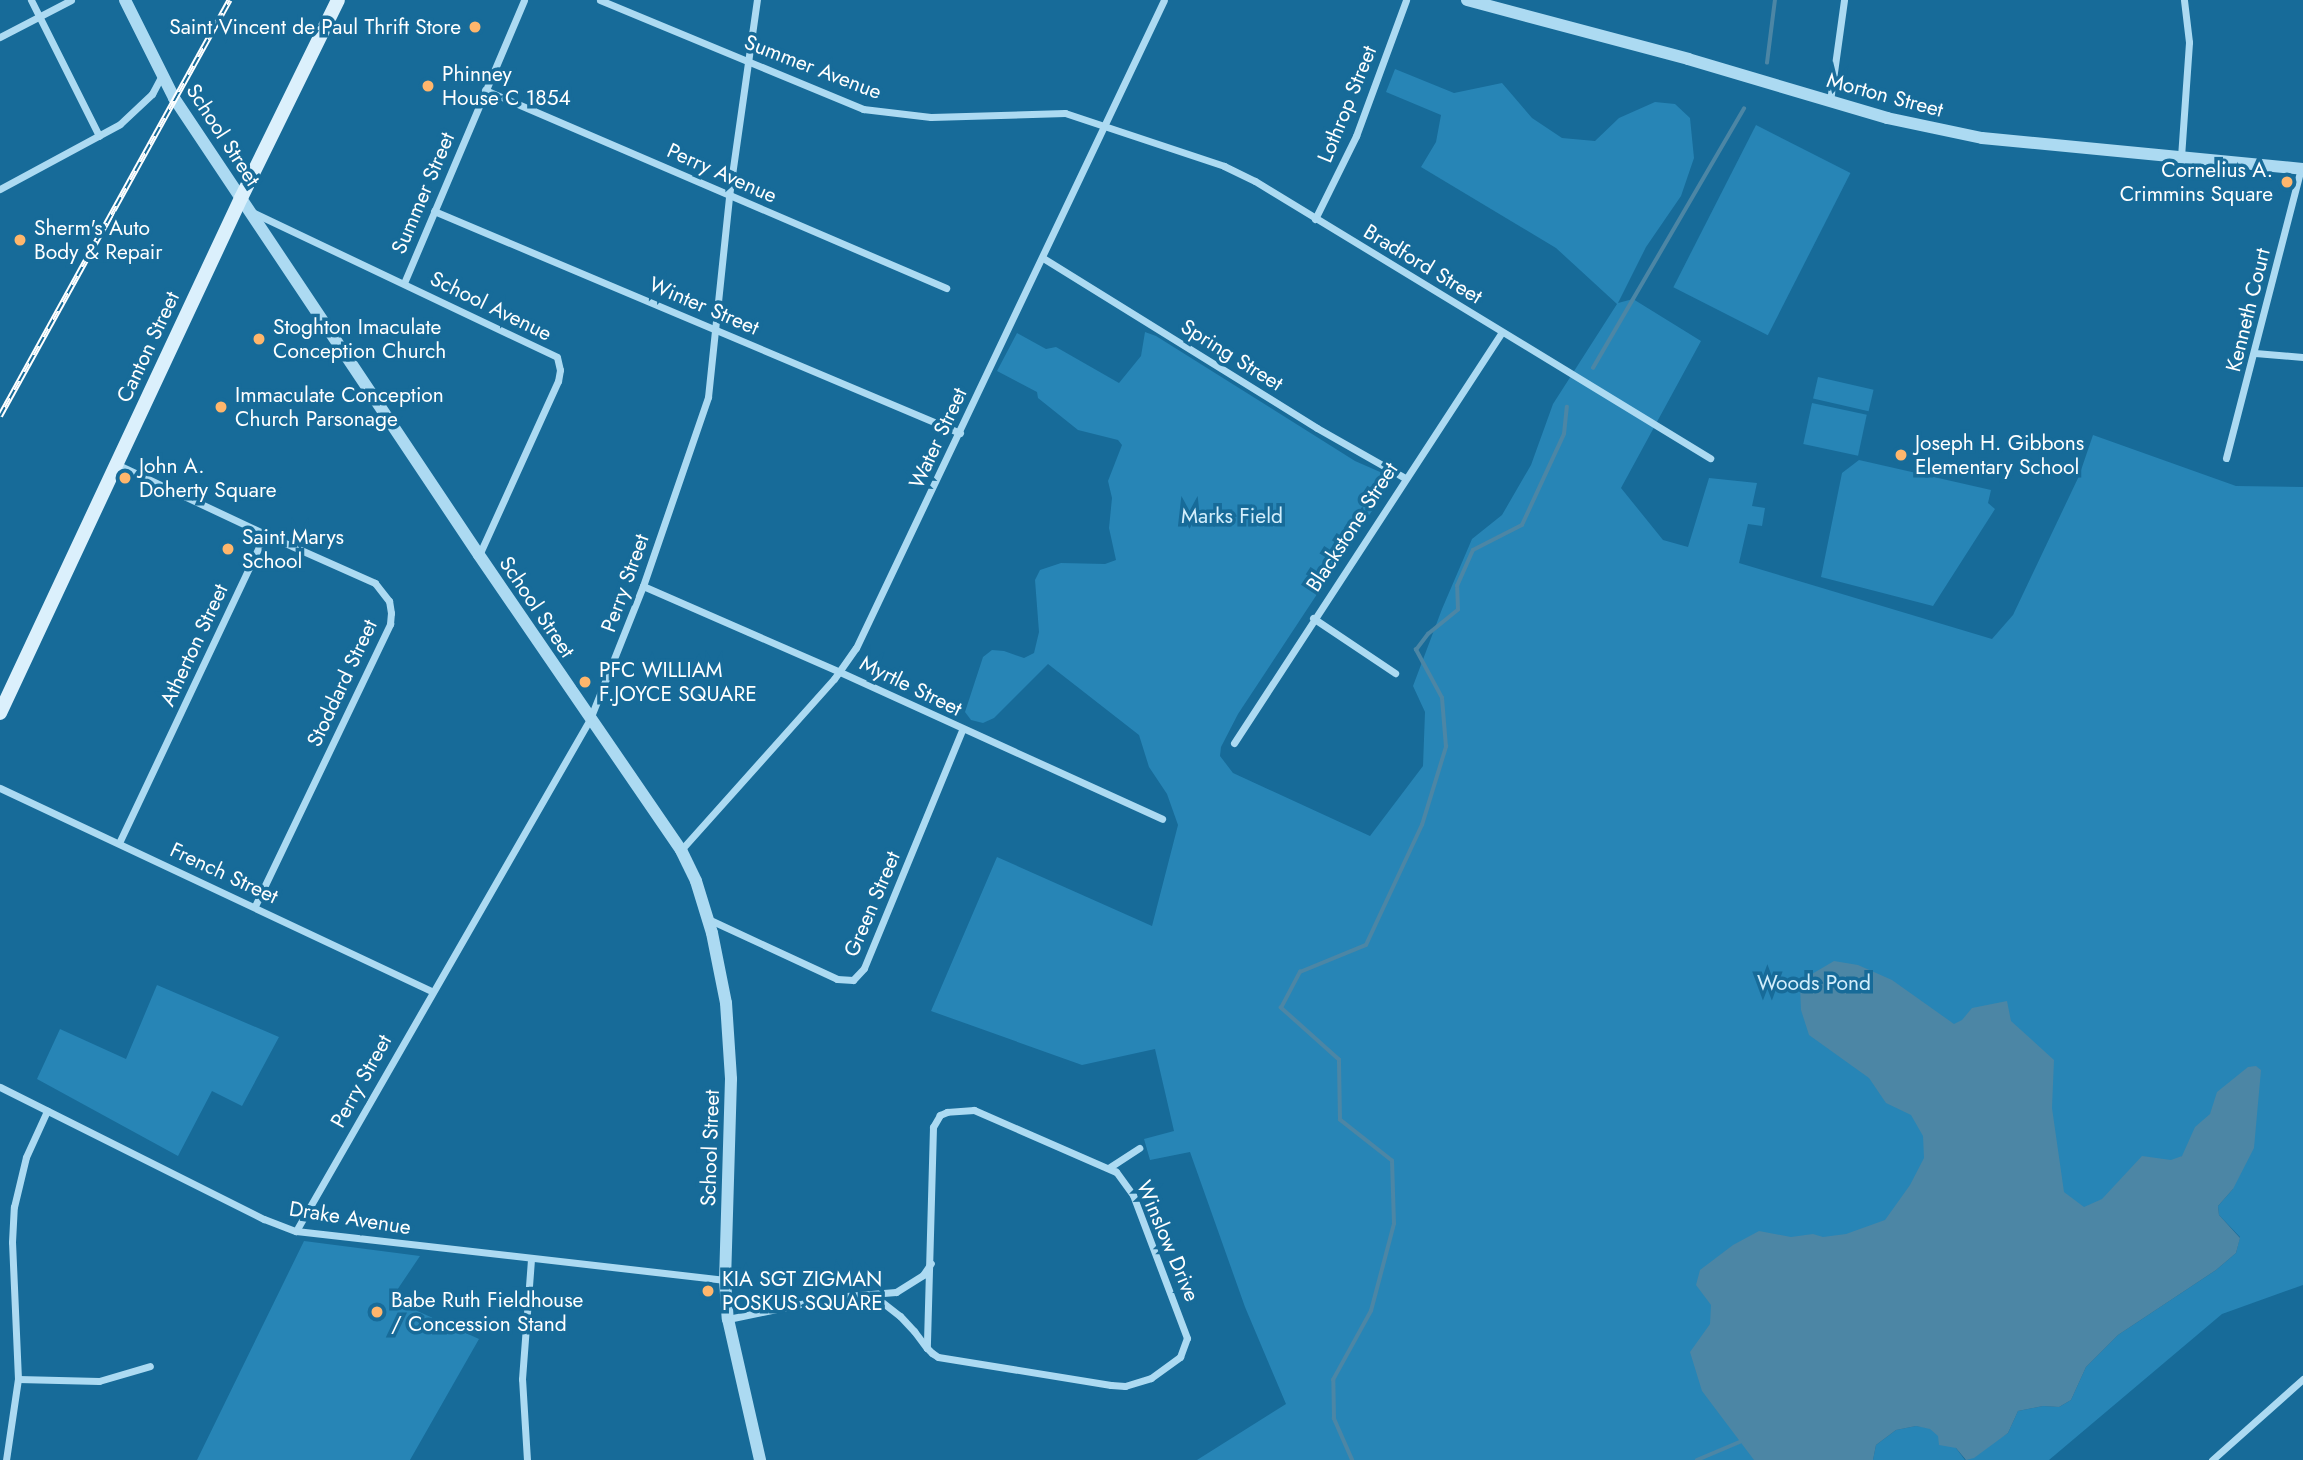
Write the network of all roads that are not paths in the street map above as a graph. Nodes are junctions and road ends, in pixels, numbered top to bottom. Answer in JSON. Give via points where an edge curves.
{"nodes":[{"id":1,"x":31,"y":0,"type":"edge"},
{"id":2,"x":71,"y":0,"type":"edge"},
{"id":3,"x":125,"y":0,"type":"edge"},
{"id":4,"x":338,"y":0,"type":"edge"},
{"id":5,"x":524,"y":0,"type":"edge"},
{"id":6,"x":600,"y":0,"type":"edge"},
{"id":7,"x":757,"y":0,"type":"edge"},
{"id":8,"x":1164,"y":0,"type":"edge"},
{"id":9,"x":1406,"y":0,"type":"edge"},
{"id":10,"x":1467,"y":0,"type":"edge"},
{"id":11,"x":1844,"y":0,"type":"edge"},
{"id":12,"x":2184,"y":0,"type":"edge"},
{"id":13,"x":39,"y":17,"type":"junction"},
{"id":14,"x":0,"y":37,"type":"edge"},
{"id":15,"x":749,"y":62,"type":"junction"},
{"id":16,"x":162,"y":74,"type":"junction"},
{"id":17,"x":485,"y":90,"type":"junction"},
{"id":18,"x":1830,"y":101,"type":"junction"},
{"id":19,"x":1105,"y":125,"type":"junction"},
{"id":20,"x":99,"y":136,"type":"junction"},
{"id":21,"x":2180,"y":157,"type":"junction"},
{"id":22,"x":2302,"y":169,"type":"edge"},
{"id":23,"x":0,"y":190,"type":"edge"},
{"id":24,"x":729,"y":196,"type":"junction"},
{"id":25,"x":240,"y":198,"type":"junction"},
{"id":26,"x":434,"y":211,"type":"junction"},
{"id":27,"x":252,"y":212,"type":"junction"},
{"id":28,"x":1315,"y":219,"type":"junction"},
{"id":29,"x":1043,"y":258,"type":"junction"},
{"id":30,"x":404,"y":283,"type":"junction"},
{"id":31,"x":946,"y":288,"type":"dead end"},
{"id":32,"x":714,"y":329,"type":"junction"},
{"id":33,"x":1502,"y":333,"type":"junction"},
{"id":34,"x":2255,"y":353,"type":"junction"},
{"id":35,"x":2303,"y":357,"type":"edge"},
{"id":36,"x":960,"y":433,"type":"junction"},
{"id":37,"x":1710,"y":458,"type":"dead end"},
{"id":38,"x":2226,"y":458,"type":"dead end"},
{"id":39,"x":116,"y":464,"type":"junction"},
{"id":40,"x":1405,"y":478,"type":"junction"},
{"id":41,"x":265,"y":534,"type":"junction"},
{"id":42,"x":479,"y":555,"type":"junction"},
{"id":43,"x":643,"y":586,"type":"junction"},
{"id":44,"x":1313,"y":618,"type":"junction"},
{"id":45,"x":840,"y":671,"type":"junction"},
{"id":46,"x":1395,"y":673,"type":"dead end"},
{"id":47,"x":0,"y":713,"type":"edge"},
{"id":48,"x":590,"y":719,"type":"junction"},
{"id":49,"x":962,"y":730,"type":"junction"},
{"id":50,"x":1234,"y":743,"type":"dead end"},
{"id":51,"x":0,"y":788,"type":"edge"},
{"id":52,"x":1162,"y":819,"type":"dead end"},
{"id":53,"x":119,"y":843,"type":"junction"},
{"id":54,"x":681,"y":850,"type":"junction"},
{"id":55,"x":255,"y":906,"type":"junction"},
{"id":56,"x":708,"y":919,"type":"junction"},
{"id":57,"x":432,"y":991,"type":"junction"},
{"id":58,"x":0,"y":1087,"type":"edge"},
{"id":59,"x":47,"y":1111,"type":"junction"},
{"id":60,"x":1139,"y":1148,"type":"dead end"},
{"id":61,"x":1110,"y":1167,"type":"junction"},
{"id":62,"x":296,"y":1231,"type":"junction"},
{"id":63,"x":531,"y":1260,"type":"junction"},
{"id":64,"x":931,"y":1263,"type":"junction"},
{"id":65,"x":725,"y":1280,"type":"junction"},
{"id":66,"x":873,"y":1295,"type":"junction"},
{"id":67,"x":728,"y":1319,"type":"junction"},
{"id":68,"x":927,"y":1348,"type":"junction"},
{"id":69,"x":150,"y":1366,"type":"dead end"},
{"id":70,"x":18,"y":1379,"type":"junction"},
{"id":71,"x":2303,"y":1379,"type":"edge"},
{"id":72,"x":6,"y":1460,"type":"edge"},
{"id":73,"x":527,"y":1460,"type":"edge"},
{"id":74,"x":761,"y":1460,"type":"edge"},
{"id":75,"x":2212,"y":1460,"type":"edge"}],
"edges":[{"from":1,"to":13,"type":"street"},
{"from":2,"to":13,"type":"street"},
{"from":3,"to":16,"type":"street","name":"School Street"},
{"from":4,"to":25,"type":"main road","name":"Canton Street"},
{"from":5,"to":17,"type":"street","name":"Summer Street"},
{"from":6,"to":15,"type":"street","name":"Summer Avenue"},
{"from":7,"to":15,"type":"street","name":"Perry Street"},
{"from":8,"to":19,"type":"street","name":"Water Street"},
{"from":9,"to":28,"type":"street","name":"Lothrop Street","via":[[1356,136]]},
{"from":10,"to":18,"type":"street","name":"Morton Street"},
{"from":11,"to":18,"type":"street"},
{"from":12,"to":21,"type":"street","via":[[2189,42]]},
{"from":13,"to":14,"type":"street"},
{"from":13,"to":20,"type":"street"},
{"from":15,"to":19,"type":"street","name":"Summer Avenue","via":[[847,104],[886,114],[931,117],[1056,112]]},
{"from":15,"to":24,"type":"street","name":"Perry Street"},
{"from":16,"to":20,"type":"street","via":[[152,94],[134,113]]},
{"from":16,"to":25,"type":"street","name":"School Street"},
{"from":17,"to":24,"type":"street","name":"Perry Avenue"},
{"from":17,"to":26,"type":"street","name":"Summer Street"},
{"from":18,"to":21,"type":"street","name":"Morton Street","via":[[1982,138]]},
{"from":19,"to":28,"type":"street","name":"Bradford Street","via":[[1224,166]]},
{"from":19,"to":29,"type":"street","name":"Water Street"},
{"from":20,"to":23,"type":"street"},
{"from":21,"to":22,"type":"street","name":"Morton Street"},
{"from":22,"to":34,"type":"street","name":"Kenneth Court"},
{"from":24,"to":31,"type":"street","name":"Perry Avenue"},
{"from":24,"to":32,"type":"street","name":"Perry Street"},
{"from":25,"to":27,"type":"street","name":"School Street"},
{"from":25,"to":39,"type":"main road","name":"Canton Street"},
{"from":26,"to":30,"type":"street","name":"Summer Street"},
{"from":26,"to":32,"type":"street","name":"Winter Street"},
{"from":27,"to":30,"type":"street","name":"School Avenue"},
{"from":27,"to":42,"type":"street","name":"School Street"},
{"from":28,"to":33,"type":"street","name":"Bradford Street"},
{"from":29,"to":36,"type":"street","name":"Water Street"},
{"from":29,"to":40,"type":"street","name":"Spring Street"},
{"from":30,"to":42,"type":"street","name":"School Avenue","via":[[550,353],[560,362],[558,381]]},
{"from":32,"to":36,"type":"street","name":"Winter Street"},
{"from":32,"to":43,"type":"street","name":"Perry Street","via":[[702,424]]},
{"from":33,"to":37,"type":"street","name":"Bradford Street"},
{"from":33,"to":40,"type":"street","name":"Blackstone Street"},
{"from":34,"to":35,"type":"street"},
{"from":34,"to":38,"type":"street","name":"Kenneth Court"},
{"from":36,"to":45,"type":"street","name":"Water Street","via":[[864,633]]},
{"from":39,"to":41,"type":"street"},
{"from":39,"to":47,"type":"main road","name":"Canton Street"},
{"from":40,"to":44,"type":"street","name":"Blackstone Street"},
{"from":41,"to":53,"type":"street","name":"Atherton Street"},
{"from":41,"to":55,"type":"street","name":"Stoddard Street","via":[[375,583],[389,601],[391,613],[390,624]]},
{"from":42,"to":48,"type":"street","name":"School Street"},
{"from":43,"to":45,"type":"street","name":"Myrtle Street"},
{"from":43,"to":48,"type":"street","name":"Perry Street"},
{"from":44,"to":46,"type":"street"},
{"from":44,"to":50,"type":"street","name":"Blackstone Street"},
{"from":45,"to":49,"type":"street","name":"Myrtle Street"},
{"from":45,"to":54,"type":"street","name":"Water Street"},
{"from":48,"to":54,"type":"street","name":"School Street"},
{"from":48,"to":57,"type":"street","name":"Perry Street"},
{"from":49,"to":52,"type":"street","name":"Myrtle Street"},
{"from":49,"to":56,"type":"street","name":"Green Street","via":[[864,968],[853,980],[836,979]]},
{"from":51,"to":53,"type":"street","name":"French Street"},
{"from":53,"to":55,"type":"street","name":"French Street"},
{"from":54,"to":56,"type":"street","name":"School Street"},
{"from":55,"to":57,"type":"street","name":"French Street"},
{"from":56,"to":65,"type":"street","name":"School Street","via":[[730,1041]]},
{"from":57,"to":62,"type":"street","name":"Perry Street"},
{"from":58,"to":59,"type":"street","name":"Drake Avenue"},
{"from":59,"to":62,"type":"street","name":"Drake Avenue"},
{"from":59,"to":70,"type":"street","via":[[26,1157],[14,1207]]},
{"from":60,"to":61,"type":"street"},
{"from":61,"to":64,"type":"street","name":"Winslow Drive","via":[[982,1112],[940,1115],[933,1127]]},
{"from":61,"to":68,"type":"street","name":"Winslow Drive","via":[[1133,1195],[1186,1330],[1180,1357],[1151,1378],[1125,1386],[947,1360]]},
{"from":62,"to":63,"type":"street","name":"Drake Avenue"},
{"from":63,"to":65,"type":"street","name":"Drake Avenue"},
{"from":63,"to":73,"type":"street","via":[[522,1379]]},
{"from":64,"to":66,"type":"street","via":[[911,1285]]},
{"from":64,"to":68,"type":"street","name":"Winslow Drive"},
{"from":65,"to":67,"type":"street","name":"School Street"},
{"from":66,"to":67,"type":"street","via":[[834,1297]]},
{"from":66,"to":68,"type":"street","name":"Winslow Drive","via":[[900,1316]]},
{"from":67,"to":74,"type":"street","name":"School Street"},
{"from":69,"to":70,"type":"street","via":[[99,1381]]},
{"from":70,"to":72,"type":"street"},
{"from":71,"to":75,"type":"street"}]}
